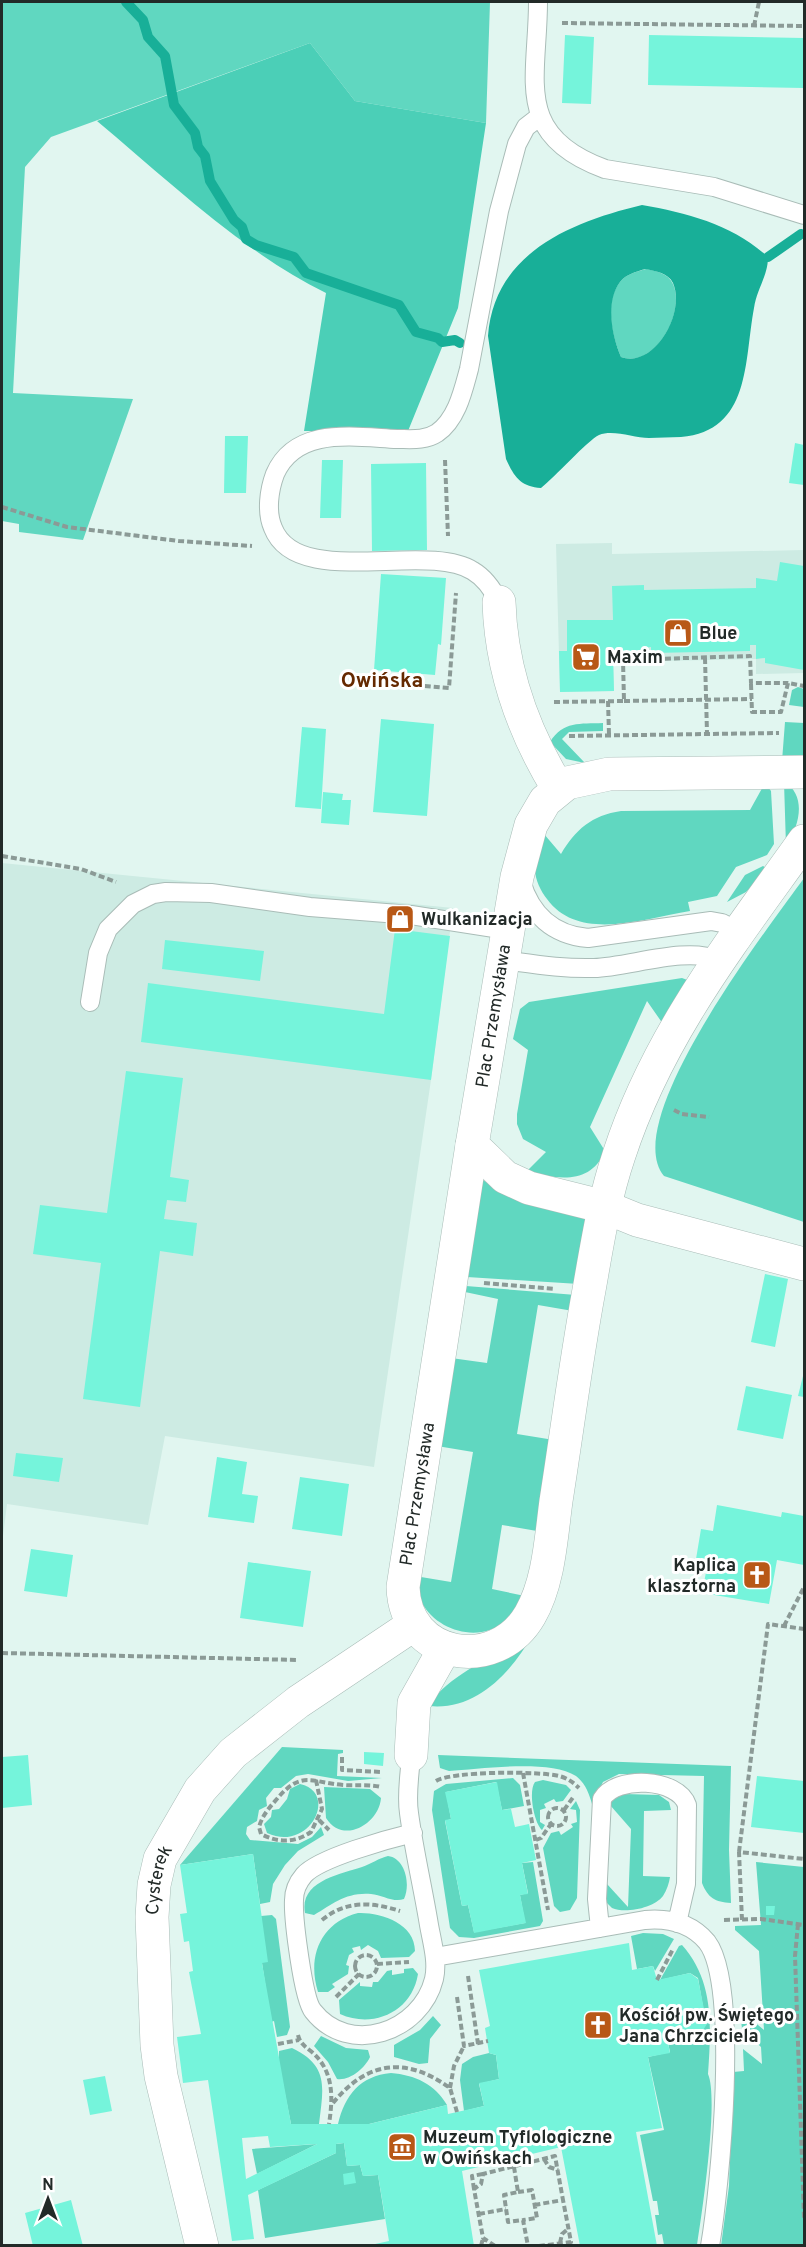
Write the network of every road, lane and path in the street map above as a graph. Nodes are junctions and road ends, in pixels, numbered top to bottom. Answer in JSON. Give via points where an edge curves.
{"nodes":[{"id":1,"x":538,"y":2,"type":"edge"},
{"id":2,"x":759,"y":2,"type":"edge"},
{"id":3,"x":538,"y":23,"type":"junction"},
{"id":4,"x":754,"y":26,"type":"junction"},
{"id":5,"x":804,"y":26,"type":"edge"},
{"id":6,"x":539,"y":117,"type":"junction"},
{"id":7,"x":804,"y":215,"type":"edge"},
{"id":8,"x":444,"y":426,"type":"junction"},
{"id":9,"x":2,"y":507,"type":"edge"},
{"id":10,"x":280,"y":541,"type":"junction"},
{"id":11,"x":449,"y":563,"type":"junction"},
{"id":12,"x":457,"y":583,"type":"dead end"},
{"id":13,"x":499,"y":602,"type":"joint"},
{"id":14,"x":705,"y":658,"type":"junction"},
{"id":15,"x":353,"y":680,"type":"dead end"},
{"id":16,"x":751,"y":683,"type":"junction"},
{"id":17,"x":788,"y":683,"type":"junction"},
{"id":18,"x":804,"y":686,"type":"edge"},
{"id":19,"x":706,"y":699,"type":"junction"},
{"id":20,"x":752,"y":699,"type":"junction"},
{"id":21,"x":608,"y":701,"type":"junction"},
{"id":22,"x":624,"y":701,"type":"junction"},
{"id":23,"x":552,"y":702,"type":"dead end"},
{"id":24,"x":707,"y":733,"type":"junction"},
{"id":25,"x":779,"y":733,"type":"dead end"},
{"id":26,"x":609,"y":734,"type":"junction"},
{"id":27,"x":566,"y":738,"type":"dead end"},
{"id":28,"x":804,"y":772,"type":"edge"},
{"id":29,"x":558,"y":788,"type":"junction"},
{"id":30,"x":804,"y":841,"type":"edge"},
{"id":31,"x":2,"y":856,"type":"edge"},
{"id":32,"x":520,"y":868,"type":"junction"},
{"id":33,"x":141,"y":899,"type":"junction"},
{"id":34,"x":739,"y":932,"type":"junction"},
{"id":35,"x":504,"y":945,"type":"junction"},
{"id":36,"x":717,"y":960,"type":"junction"},
{"id":37,"x":90,"y":1002,"type":"dead end"},
{"id":38,"x":682,"y":1114,"type":"dead end"},
{"id":39,"x":709,"y":1117,"type":"dead end"},
{"id":40,"x":472,"y":1145,"type":"junction"},
{"id":41,"x":605,"y":1207,"type":"junction"},
{"id":42,"x":804,"y":1264,"type":"edge"},
{"id":43,"x":451,"y":1277,"type":"junction"},
{"id":44,"x":588,"y":1293,"type":"junction"},
{"id":45,"x":804,"y":1587,"type":"edge"},
{"id":46,"x":413,"y":1625,"type":"junction"},
{"id":47,"x":784,"y":1627,"type":"junction"},
{"id":48,"x":804,"y":1629,"type":"edge"},
{"id":49,"x":445,"y":1648,"type":"junction"},
{"id":50,"x":2,"y":1653,"type":"edge"},
{"id":51,"x":332,"y":1680,"type":"junction"},
{"id":52,"x":342,"y":1757,"type":"dead end"},
{"id":53,"x":400,"y":1763,"type":"junction"},
{"id":54,"x":523,"y":1773,"type":"junction"},
{"id":55,"x":316,"y":1780,"type":"junction"},
{"id":56,"x":431,"y":1786,"type":"dead end"},
{"id":57,"x":387,"y":1789,"type":"dead end"},
{"id":58,"x":564,"y":1810,"type":"junction"},
{"id":59,"x":552,"y":1824,"type":"junction"},
{"id":60,"x":413,"y":1833,"type":"junction"},
{"id":61,"x":536,"y":1840,"type":"junction"},
{"id":62,"x":739,"y":1852,"type":"junction"},
{"id":63,"x":804,"y":1859,"type":"edge"},
{"id":64,"x":550,"y":1914,"type":"dead end"},
{"id":65,"x":428,"y":1915,"type":"junction"},
{"id":66,"x":742,"y":1920,"type":"dead end"},
{"id":67,"x":677,"y":1923,"type":"junction"},
{"id":68,"x":798,"y":1924,"type":"dead end"},
{"id":69,"x":600,"y":1928,"type":"junction"},
{"id":70,"x":297,"y":1933,"type":"junction"},
{"id":71,"x":443,"y":1956,"type":"junction"},
{"id":72,"x":374,"y":1958,"type":"joint"},
{"id":73,"x":455,"y":1987,"type":"junction"},
{"id":74,"x":298,"y":2032,"type":"dead end"},
{"id":75,"x":299,"y":2040,"type":"junction"},
{"id":76,"x":488,"y":2042,"type":"dead end"},
{"id":77,"x":278,"y":2044,"type":"dead end"},
{"id":78,"x":478,"y":2044,"type":"junction"},
{"id":79,"x":464,"y":2046,"type":"junction"},
{"id":80,"x":802,"y":2055,"type":"edge"},
{"id":81,"x":450,"y":2088,"type":"junction"},
{"id":82,"x":332,"y":2103,"type":"junction"},
{"id":83,"x":457,"y":2112,"type":"dead end"},
{"id":84,"x":329,"y":2124,"type":"dead end"},
{"id":85,"x":544,"y":2159,"type":"junction"},
{"id":86,"x":803,"y":2159,"type":"edge"},
{"id":87,"x":514,"y":2167,"type":"junction"},
{"id":88,"x":558,"y":2169,"type":"junction"},
{"id":89,"x":483,"y":2174,"type":"junction"},
{"id":90,"x":474,"y":2189,"type":"junction"},
{"id":91,"x":518,"y":2192,"type":"junction"},
{"id":92,"x":563,"y":2200,"type":"junction"},
{"id":93,"x":534,"y":2205,"type":"junction"},
{"id":94,"x":506,"y":2209,"type":"junction"},
{"id":95,"x":479,"y":2214,"type":"junction"},
{"id":96,"x":804,"y":2218,"type":"edge"},
{"id":97,"x":524,"y":2220,"type":"junction"},
{"id":98,"x":568,"y":2228,"type":"junction"},
{"id":99,"x":483,"y":2238,"type":"junction"},
{"id":100,"x":560,"y":2243,"type":"junction"},
{"id":101,"x":202,"y":2246,"type":"edge"},
{"id":102,"x":481,"y":2246,"type":"edge"},
{"id":103,"x":495,"y":2246,"type":"edge"},
{"id":104,"x":528,"y":2246,"type":"edge"},
{"id":105,"x":539,"y":2246,"type":"edge"},
{"id":106,"x":710,"y":2246,"type":"edge"}],
"edges":[{"from":1,"to":3,"type":"lane"},
{"from":2,"to":4,"type":"path"},
{"from":3,"to":4,"type":"path"},
{"from":3,"to":6,"type":"lane","via":[[534,93]]},
{"from":4,"to":5,"type":"path"},
{"from":6,"to":7,"type":"lane","via":[[563,146],[591,164],[714,187]]},
{"from":6,"to":8,"type":"lane","via":[[526,127],[517,144],[499,211],[469,369],[455,410]]},
{"from":8,"to":10,"type":"lane","via":[[436,434],[415,439],[340,436],[298,447],[279,466],[270,493],[270,517]]},
{"from":8,"to":11,"type":"path"},
{"from":9,"to":10,"type":"path","via":[[67,527],[123,534],[256,546]]},
{"from":10,"to":11,"type":"lane","via":[[294,552],[337,560]]},
{"from":11,"to":13,"type":"lane","via":[[475,571]]},
{"from":12,"to":15,"type":"path","via":[[449,688]]},
{"from":13,"to":29,"type":"street","via":[[508,678]]},
{"from":14,"to":16,"type":"path","via":[[750,656]]},
{"from":14,"to":19,"type":"path"},
{"from":14,"to":22,"type":"path","via":[[623,660]]},
{"from":16,"to":17,"type":"path"},
{"from":16,"to":20,"type":"path"},
{"from":17,"to":18,"type":"path"},
{"from":17,"to":20,"type":"path","via":[[781,712],[752,712]]},
{"from":19,"to":20,"type":"path"},
{"from":19,"to":22,"type":"path"},
{"from":19,"to":24,"type":"path"},
{"from":21,"to":22,"type":"path"},
{"from":21,"to":23,"type":"path"},
{"from":21,"to":26,"type":"path"},
{"from":24,"to":25,"type":"path"},
{"from":24,"to":26,"type":"path"},
{"from":26,"to":27,"type":"path"},
{"from":28,"to":29,"type":"street","name":"Plac Przemysława","via":[[609,774]]},
{"from":29,"to":32,"type":"street","name":"Plac Przemysława","via":[[537,811]]},
{"from":30,"to":34,"type":"street"},
{"from":31,"to":33,"type":"path","via":[[81,869],[124,886]]},
{"from":32,"to":34,"type":"lane","via":[[526,894],[536,913],[552,928],[573,937],[711,921]]},
{"from":32,"to":35,"type":"street","name":"Plac Przemysława"},
{"from":33,"to":35,"type":"lane","via":[[166,892],[195,891],[310,907],[411,915]]},
{"from":33,"to":37,"type":"lane","via":[[120,915],[102,939]]},
{"from":34,"to":36,"type":"street"},
{"from":35,"to":36,"type":"lane","via":[[579,968],[697,955]]},
{"from":35,"to":40,"type":"street","name":"Plac Przemysława"},
{"from":36,"to":41,"type":"street","via":[[676,1025],[644,1092],[618,1157]]},
{"from":38,"to":39,"type":"path"},
{"from":40,"to":41,"type":"street","via":[[505,1177],[522,1185]]},
{"from":40,"to":43,"type":"street","name":"Plac Przemysława"},
{"from":41,"to":42,"type":"street","via":[[637,1220]]},
{"from":41,"to":44,"type":"street"},
{"from":43,"to":44,"type":"path"},
{"from":43,"to":46,"type":"street","name":"Plac Przemysława","via":[[405,1572],[403,1600]]},
{"from":44,"to":49,"type":"street","via":[[548,1558],[535,1605],[520,1629],[505,1641],[473,1652]]},
{"from":45,"to":47,"type":"path"},
{"from":46,"to":49,"type":"street","via":[[421,1635]]},
{"from":46,"to":51,"type":"street","name":"Cysterek"},
{"from":47,"to":48,"type":"path"},
{"from":47,"to":62,"type":"path","via":[[768,1624]]},
{"from":49,"to":53,"type":"street","via":[[414,1703]]},
{"from":50,"to":51,"type":"path","via":[[303,1660],[320,1665]]},
{"from":51,"to":101,"type":"street","name":"Cysterek","via":[[280,1714],[222,1764],[190,1805],[156,1872],[152,1917],[159,2061]]},
{"from":52,"to":53,"type":"path","via":[[342,1770]]},
{"from":53,"to":60,"type":"lane"},
{"from":54,"to":56,"type":"path","via":[[444,1777]]},
{"from":54,"to":58,"type":"path","via":[[573,1782],[582,1792]]},
{"from":54,"to":61,"type":"path"},
{"from":55,"to":55,"type":"path","via":[[297,1781],[284,1790],[262,1818],[261,1834],[291,1841],[311,1832],[322,1809]]},
{"from":55,"to":57,"type":"path"},
{"from":58,"to":59,"type":"path","via":[[565,1821],[560,1826]]},
{"from":58,"to":59,"type":"path","via":[[550,1811],[548,1819]]},
{"from":59,"to":61,"type":"path"},
{"from":60,"to":65,"type":"lane"},
{"from":60,"to":70,"type":"lane","via":[[314,1866],[297,1886]]},
{"from":61,"to":64,"type":"path"},
{"from":62,"to":63,"type":"path"},
{"from":62,"to":66,"type":"path"},
{"from":65,"to":70,"type":"path","via":[[355,1904],[330,1914],[312,1929]]},
{"from":65,"to":71,"type":"lane"},
{"from":67,"to":69,"type":"lane","via":[[659,1919]]},
{"from":67,"to":69,"type":"lane","via":[[686,1884],[685,1798],[667,1786],[620,1784],[602,1799],[597,1899]]},
{"from":67,"to":106,"type":"lane","via":[[708,1944],[720,1972],[724,2002],[721,2142]]},
{"from":68,"to":80,"type":"path","via":[[795,1956]]},
{"from":69,"to":71,"type":"lane"},
{"from":70,"to":71,"type":"lane","via":[[306,1997],[313,2011],[341,2030],[362,2035],[383,2033],[417,2012],[428,1997]]},
{"from":71,"to":73,"type":"path"},
{"from":72,"to":72,"type":"path","via":[[364,1955],[357,1959],[355,1970],[360,1976],[374,1974]]},
{"from":73,"to":78,"type":"path","via":[[467,1975]]},
{"from":73,"to":79,"type":"path"},
{"from":74,"to":75,"type":"path"},
{"from":75,"to":77,"type":"path"},
{"from":75,"to":82,"type":"path","via":[[326,2070]]},
{"from":76,"to":78,"type":"path"},
{"from":78,"to":79,"type":"path"},
{"from":79,"to":81,"type":"path","via":[[454,2066]]},
{"from":80,"to":86,"type":"path"},
{"from":81,"to":82,"type":"path","via":[[420,2072],[385,2067],[357,2078]]},
{"from":81,"to":83,"type":"path"},
{"from":82,"to":84,"type":"path"},
{"from":85,"to":87,"type":"path"},
{"from":85,"to":88,"type":"path","via":[[549,2167]]},
{"from":85,"to":88,"type":"path","via":[[555,2156]]},
{"from":86,"to":96,"type":"path"},
{"from":87,"to":89,"type":"path"},
{"from":87,"to":91,"type":"path"},
{"from":88,"to":92,"type":"path"},
{"from":89,"to":90,"type":"path","via":[[481,2184]]},
{"from":89,"to":90,"type":"path","via":[[472,2176]]},
{"from":90,"to":95,"type":"path"},
{"from":91,"to":93,"type":"path","via":[[532,2190]]},
{"from":91,"to":94,"type":"path","via":[[504,2195]]},
{"from":92,"to":93,"type":"path"},
{"from":92,"to":98,"type":"path"},
{"from":93,"to":97,"type":"path","via":[[537,2218]]},
{"from":94,"to":95,"type":"path"},
{"from":94,"to":97,"type":"path","via":[[508,2222]]},
{"from":95,"to":99,"type":"path"},
{"from":97,"to":104,"type":"path"},
{"from":98,"to":100,"type":"path"},
{"from":98,"to":100,"type":"path","via":[[571,2242]]},
{"from":99,"to":102,"type":"path"},
{"from":99,"to":103,"type":"path"},
{"from":100,"to":105,"type":"path"}]}
